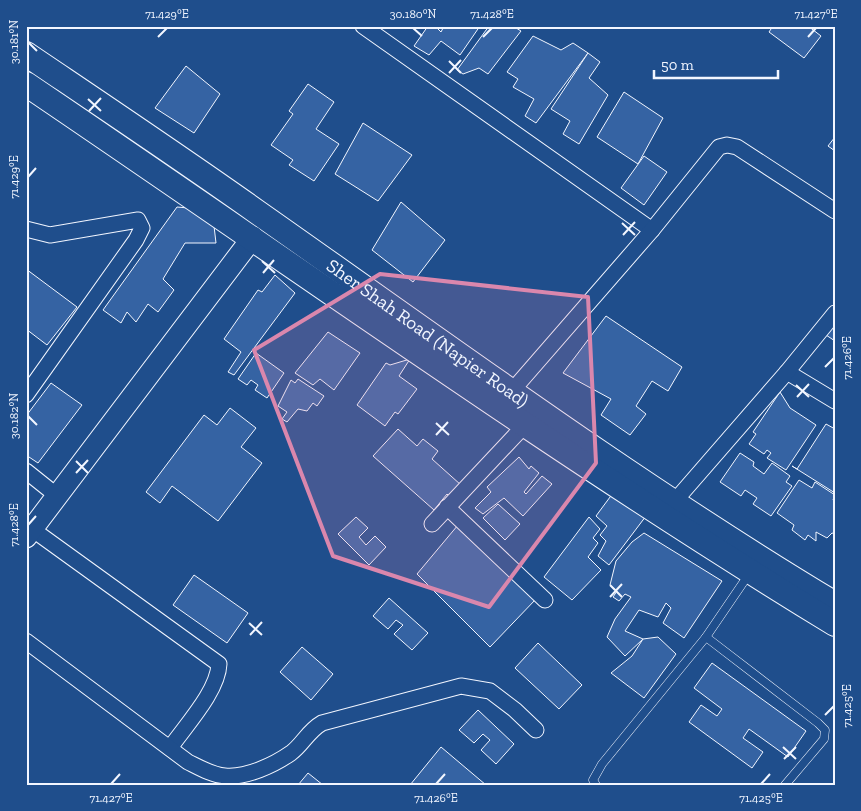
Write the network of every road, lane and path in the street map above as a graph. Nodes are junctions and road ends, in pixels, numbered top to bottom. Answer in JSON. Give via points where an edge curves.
{"nodes":[{"id":1,"x":363,"y":26,"type":"edge"},
{"id":2,"x":26,"y":54,"type":"edge"},
{"id":3,"x":26,"y":84,"type":"edge"},
{"id":4,"x":835,"y":211,"type":"edge"},
{"id":5,"x":26,"y":229,"type":"edge"},
{"id":6,"x":652,"y":230,"type":"junction"},
{"id":7,"x":253,"y":237,"type":"junction"},
{"id":8,"x":835,"y":313,"type":"edge"},
{"id":9,"x":787,"y":372,"type":"junction"},
{"id":10,"x":511,"y":392,"type":"junction"},
{"id":11,"x":26,"y":395,"type":"edge"},
{"id":12,"x":835,"y":401,"type":"edge"},
{"id":13,"x":524,"y":426,"type":"junction"},
{"id":14,"x":26,"y":471,"type":"edge"},
{"id":15,"x":56,"y":495,"type":"junction"},
{"id":16,"x":674,"y":502,"type":"junction"},
{"id":17,"x":447,"y":507,"type":"junction"},
{"id":18,"x":432,"y":524,"type":"dead end"},
{"id":19,"x":29,"y":533,"type":"edge"},
{"id":20,"x":750,"y":572,"type":"junction"},
{"id":21,"x":545,"y":600,"type":"dead end"},
{"id":22,"x":835,"y":604,"type":"edge"},
{"id":23,"x":835,"y":624,"type":"edge"},
{"id":24,"x":706,"y":637,"type":"junction"},
{"id":25,"x":26,"y":641,"type":"edge"},
{"id":26,"x":536,"y":730,"type":"dead end"},
{"id":27,"x":170,"y":748,"type":"junction"},
{"id":28,"x":592,"y":783,"type":"edge"},
{"id":29,"x":784,"y":785,"type":"edge"}],
"edges":[{"from":1,"to":6,"type":"street"},
{"from":2,"to":10,"type":"main road","name":"Sher Shah Road (Napier Road)","via":[[256,211]]},
{"from":3,"to":7,"type":"main road","name":"Sher Shah Road (Napier Road)"},
{"from":4,"to":6,"type":"street","via":[[737,147],[727,145],[719,147]]},
{"from":5,"to":11,"type":"street","via":[[50,235],[138,220],[142,228]]},
{"from":6,"to":10,"type":"street"},
{"from":7,"to":13,"type":"main road","name":"Sher Shah Road (Napier Road)"},
{"from":7,"to":15,"type":"street"},
{"from":8,"to":9,"type":"street"},
{"from":9,"to":12,"type":"street"},
{"from":9,"to":16,"type":"street"},
{"from":10,"to":16,"type":"main road","name":"Sher Shah Road (Napier Road)"},
{"from":13,"to":17,"type":"street"},
{"from":13,"to":20,"type":"main road","name":"Sher Shah Road (Napier Road)"},
{"from":14,"to":15,"type":"street"},
{"from":15,"to":19,"type":"street"},
{"from":16,"to":22,"type":"main road","name":"Sher Shah Road (Napier Road)"},
{"from":17,"to":18,"type":"street"},
{"from":17,"to":21,"type":"street"},
{"from":19,"to":27,"type":"street","via":[[219,664],[218,677],[212,688]]},
{"from":20,"to":23,"type":"main road","name":"Sher Shah Road (Napier Road)"},
{"from":20,"to":24,"type":"lane"},
{"from":24,"to":28,"type":"lane","via":[[602,764]]},
{"from":24,"to":29,"type":"lane","via":[[825,730],[824,740]]},
{"from":25,"to":27,"type":"street"},
{"from":26,"to":27,"type":"street","via":[[501,698],[490,692],[461,686],[322,723],[311,729],[292,752],[257,771],[226,776],[205,771]]}]}
